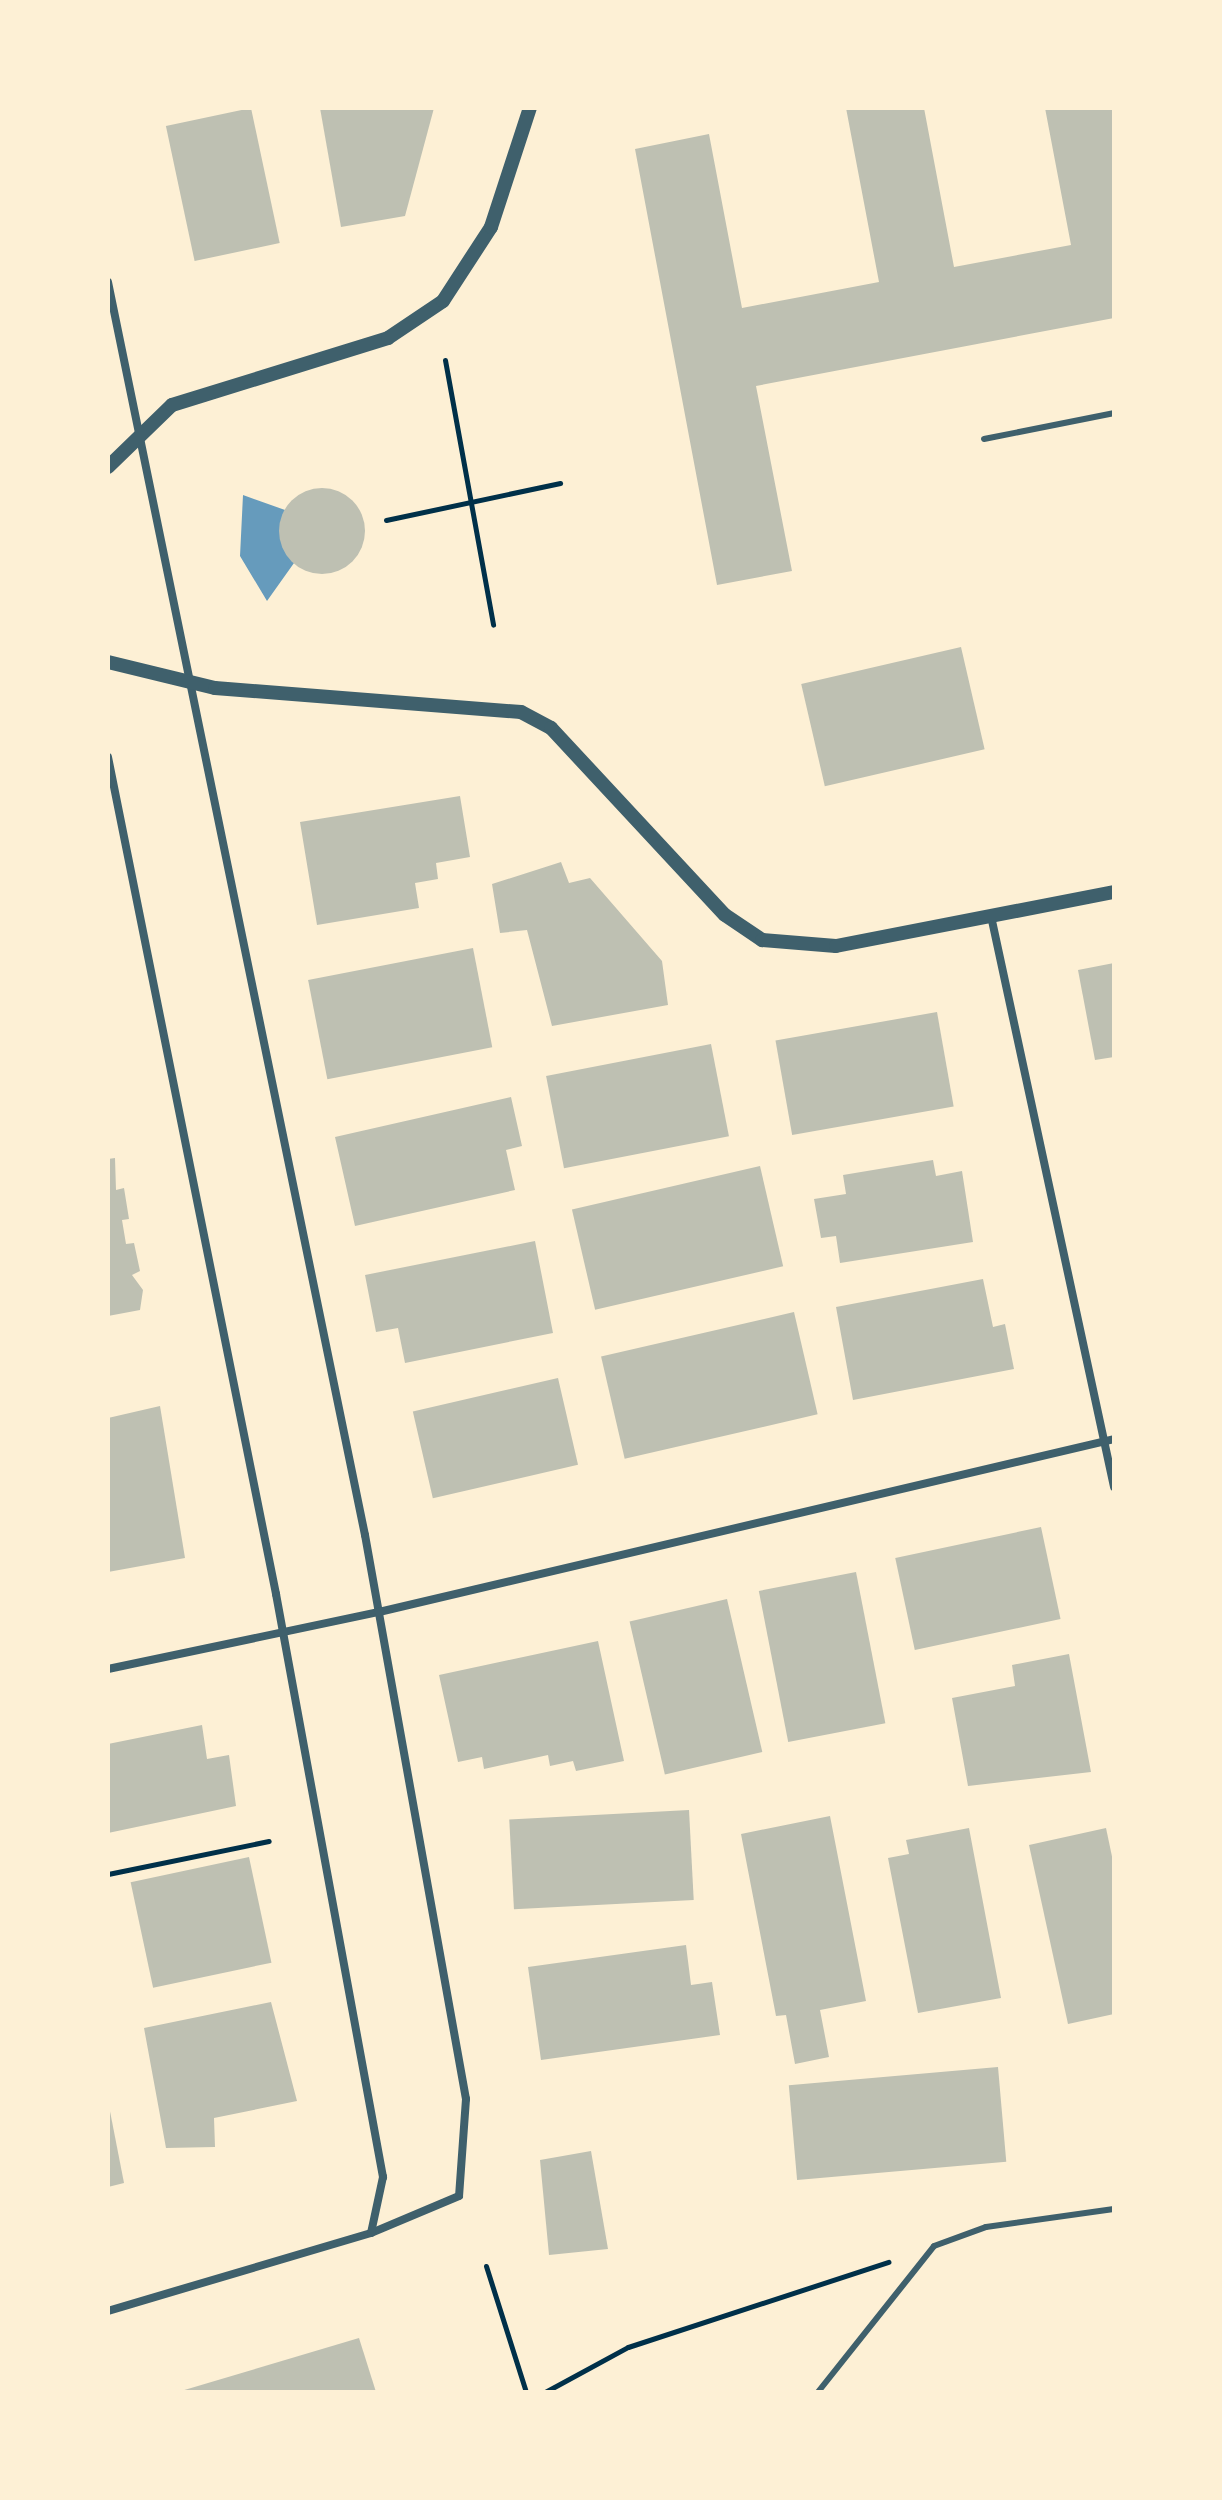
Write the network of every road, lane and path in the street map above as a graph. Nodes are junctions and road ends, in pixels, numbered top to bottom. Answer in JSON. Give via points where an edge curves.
{"nodes":[{"id":1,"x":530,"y":108,"type":"edge"},
{"id":2,"x":108,"y":282,"type":"edge"},
{"id":3,"x":445,"y":360,"type":"dead end"},
{"id":4,"x":1114,"y":413,"type":"edge"},
{"id":5,"x":139,"y":436,"type":"junction"},
{"id":6,"x":984,"y":439,"type":"dead end"},
{"id":7,"x":108,"y":467,"type":"edge"},
{"id":8,"x":560,"y":483,"type":"dead end"},
{"id":9,"x":469,"y":503,"type":"junction"},
{"id":10,"x":386,"y":520,"type":"dead end"},
{"id":11,"x":493,"y":625,"type":"dead end"},
{"id":12,"x":108,"y":662,"type":"edge"},
{"id":13,"x":188,"y":684,"type":"junction"},
{"id":14,"x":108,"y":757,"type":"edge"},
{"id":15,"x":1114,"y":892,"type":"edge"},
{"id":16,"x":991,"y":916,"type":"junction"},
{"id":17,"x":1109,"y":1440,"type":"edge"},
{"id":18,"x":1114,"y":1487,"type":"edge"},
{"id":19,"x":379,"y":1612,"type":"junction"},
{"id":20,"x":283,"y":1634,"type":"junction"},
{"id":21,"x":108,"y":1669,"type":"edge"},
{"id":22,"x":269,"y":1841,"type":"dead end"},
{"id":23,"x":108,"y":1874,"type":"edge"},
{"id":24,"x":1114,"y":2209,"type":"edge"},
{"id":25,"x":371,"y":2233,"type":"junction"},
{"id":26,"x":934,"y":2246,"type":"junction"},
{"id":27,"x":486,"y":2266,"type":"dead end"},
{"id":28,"x":108,"y":2311,"type":"edge"},
{"id":29,"x":526,"y":2392,"type":"edge"},
{"id":30,"x":545,"y":2392,"type":"edge"},
{"id":31,"x":818,"y":2392,"type":"edge"}],
"edges":[{"from":1,"to":5,"type":"street","via":[[475,260],[417,322],[388,338],[196,394],[152,419]]},
{"from":2,"to":5,"type":"street"},
{"from":3,"to":9,"type":"path"},
{"from":4,"to":6,"type":"lane"},
{"from":5,"to":7,"type":"street"},
{"from":5,"to":13,"type":"street"},
{"from":8,"to":9,"type":"path"},
{"from":9,"to":10,"type":"path"},
{"from":9,"to":11,"type":"path"},
{"from":12,"to":13,"type":"street"},
{"from":13,"to":16,"type":"street","via":[[521,712],[551,728],[725,915],[762,940],[819,948]]},
{"from":13,"to":19,"type":"street"},
{"from":14,"to":20,"type":"street"},
{"from":15,"to":16,"type":"street"},
{"from":16,"to":17,"type":"street"},
{"from":17,"to":18,"type":"street"},
{"from":17,"to":19,"type":"street"},
{"from":19,"to":20,"type":"street"},
{"from":19,"to":25,"type":"street","via":[[466,2099],[459,2196]]},
{"from":20,"to":21,"type":"street"},
{"from":20,"to":25,"type":"street","via":[[383,2177]]},
{"from":22,"to":23,"type":"path"},
{"from":24,"to":26,"type":"lane","via":[[986,2227]]},
{"from":25,"to":28,"type":"street"},
{"from":26,"to":30,"type":"path","via":[[628,2347]]},
{"from":26,"to":31,"type":"lane"},
{"from":27,"to":29,"type":"path"}]}
